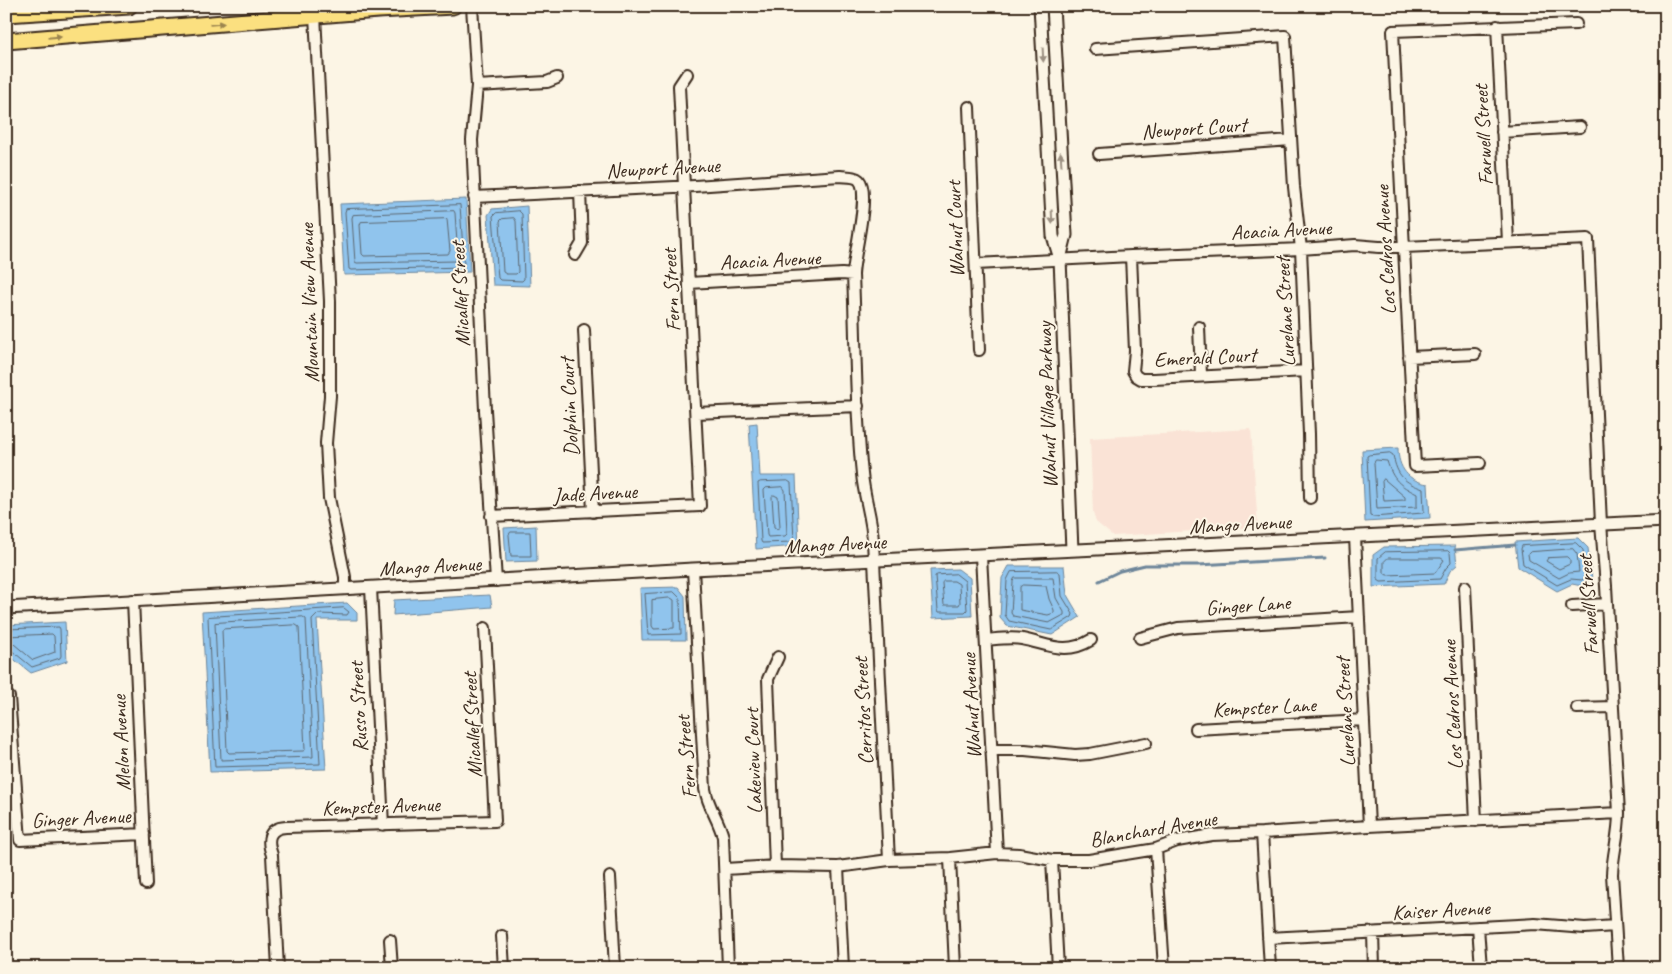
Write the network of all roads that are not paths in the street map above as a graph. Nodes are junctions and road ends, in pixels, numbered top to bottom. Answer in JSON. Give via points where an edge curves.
{"nodes":[{"id":1,"x":129,"y":6,"type":"edge"},
{"id":2,"x":453,"y":6,"type":"edge"},
{"id":3,"x":472,"y":6,"type":"edge"},
{"id":4,"x":1040,"y":6,"type":"edge"},
{"id":5,"x":1053,"y":6,"type":"edge"},
{"id":6,"x":6,"y":14,"type":"edge"},
{"id":7,"x":315,"y":15,"type":"junction"},
{"id":8,"x":1576,"y":24,"type":"dead end"},
{"id":9,"x":1496,"y":26,"type":"junction"},
{"id":10,"x":6,"y":41,"type":"edge"},
{"id":11,"x":1095,"y":49,"type":"dead end"},
{"id":12,"x":687,"y":74,"type":"dead end"},
{"id":13,"x":557,"y":78,"type":"dead end"},
{"id":14,"x":477,"y":86,"type":"junction"},
{"id":15,"x":969,"y":107,"type":"dead end"},
{"id":16,"x":1580,"y":127,"type":"dead end"},
{"id":17,"x":1502,"y":132,"type":"junction"},
{"id":18,"x":1291,"y":140,"type":"junction"},
{"id":19,"x":1099,"y":154,"type":"dead end"},
{"id":20,"x":685,"y":186,"type":"junction"},
{"id":21,"x":580,"y":191,"type":"junction"},
{"id":22,"x":474,"y":196,"type":"junction"},
{"id":23,"x":1588,"y":239,"type":"joint"},
{"id":24,"x":1508,"y":242,"type":"junction"},
{"id":25,"x":1404,"y":247,"type":"junction"},
{"id":26,"x":1301,"y":249,"type":"junction"},
{"id":27,"x":575,"y":255,"type":"dead end"},
{"id":28,"x":1131,"y":256,"type":"junction"},
{"id":29,"x":1060,"y":259,"type":"junction"},
{"id":30,"x":976,"y":264,"type":"junction"},
{"id":31,"x":853,"y":275,"type":"junction"},
{"id":32,"x":689,"y":283,"type":"junction"},
{"id":33,"x":1199,"y":327,"type":"dead end"},
{"id":34,"x":584,"y":330,"type":"dead end"},
{"id":35,"x":979,"y":350,"type":"dead end"},
{"id":36,"x":1475,"y":354,"type":"dead end"},
{"id":37,"x":1409,"y":357,"type":"junction"},
{"id":38,"x":1306,"y":371,"type":"junction"},
{"id":39,"x":1201,"y":376,"type":"junction"},
{"id":40,"x":858,"y":406,"type":"junction"},
{"id":41,"x":696,"y":413,"type":"junction"},
{"id":42,"x":1480,"y":463,"type":"dead end"},
{"id":43,"x":1310,"y":498,"type":"dead end"},
{"id":44,"x":700,"y":506,"type":"joint"},
{"id":45,"x":593,"y":512,"type":"junction"},
{"id":46,"x":491,"y":516,"type":"junction"},
{"id":47,"x":1666,"y":521,"type":"edge"},
{"id":48,"x":1601,"y":524,"type":"junction"},
{"id":49,"x":1355,"y":537,"type":"junction"},
{"id":50,"x":1072,"y":550,"type":"junction"},
{"id":51,"x":981,"y":556,"type":"junction"},
{"id":52,"x":874,"y":560,"type":"junction"},
{"id":53,"x":693,"y":569,"type":"junction"},
{"id":54,"x":496,"y":581,"type":"junction"},
{"id":55,"x":1465,"y":587,"type":"dead end"},
{"id":56,"x":371,"y":588,"type":"junction"},
{"id":57,"x":345,"y":589,"type":"junction"},
{"id":58,"x":133,"y":600,"type":"junction"},
{"id":59,"x":1607,"y":604,"type":"junction"},
{"id":60,"x":1572,"y":606,"type":"dead end"},
{"id":61,"x":6,"y":608,"type":"edge"},
{"id":62,"x":1359,"y":617,"type":"junction"},
{"id":63,"x":485,"y":628,"type":"dead end"},
{"id":64,"x":1140,"y":638,"type":"dead end"},
{"id":65,"x":986,"y":640,"type":"junction"},
{"id":66,"x":1090,"y":640,"type":"dead end"},
{"id":67,"x":778,"y":657,"type":"dead end"},
{"id":68,"x":9,"y":697,"type":"dead end"},
{"id":69,"x":1613,"y":707,"type":"junction"},
{"id":70,"x":1577,"y":708,"type":"dead end"},
{"id":71,"x":1364,"y":720,"type":"junction"},
{"id":72,"x":1196,"y":729,"type":"dead end"},
{"id":73,"x":1146,"y":743,"type":"dead end"},
{"id":74,"x":992,"y":750,"type":"junction"},
{"id":75,"x":1619,"y":813,"type":"junction"},
{"id":76,"x":1476,"y":820,"type":"junction"},
{"id":77,"x":495,"y":821,"type":"joint"},
{"id":78,"x":383,"y":825,"type":"junction"},
{"id":79,"x":1369,"y":826,"type":"junction"},
{"id":80,"x":144,"y":834,"type":"junction"},
{"id":81,"x":1262,"y":834,"type":"junction"},
{"id":82,"x":1156,"y":849,"type":"junction"},
{"id":83,"x":997,"y":853,"type":"junction"},
{"id":84,"x":950,"y":858,"type":"junction"},
{"id":85,"x":890,"y":860,"type":"junction"},
{"id":86,"x":1052,"y":860,"type":"junction"},
{"id":87,"x":776,"y":866,"type":"junction"},
{"id":88,"x":838,"y":867,"type":"junction"},
{"id":89,"x":725,"y":869,"type":"junction"},
{"id":90,"x":610,"y":877,"type":"dead end"},
{"id":91,"x":146,"y":884,"type":"dead end"},
{"id":92,"x":1615,"y":926,"type":"junction"},
{"id":93,"x":1478,"y":927,"type":"junction"},
{"id":94,"x":1373,"y":933,"type":"junction"},
{"id":95,"x":502,"y":936,"type":"dead end"},
{"id":96,"x":1268,"y":938,"type":"junction"},
{"id":97,"x":390,"y":940,"type":"dead end"},
{"id":98,"x":278,"y":968,"type":"edge"},
{"id":99,"x":392,"y":968,"type":"edge"},
{"id":100,"x":504,"y":968,"type":"edge"},
{"id":101,"x":615,"y":968,"type":"edge"},
{"id":102,"x":728,"y":968,"type":"edge"},
{"id":103,"x":843,"y":968,"type":"edge"},
{"id":104,"x":955,"y":968,"type":"edge"},
{"id":105,"x":1058,"y":968,"type":"edge"},
{"id":106,"x":1164,"y":968,"type":"edge"},
{"id":107,"x":1270,"y":968,"type":"edge"},
{"id":108,"x":1374,"y":968,"type":"edge"},
{"id":109,"x":1480,"y":968,"type":"edge"},
{"id":110,"x":1618,"y":968,"type":"edge"}],
"edges":[{"from":1,"to":6,"type":"main road"},
{"from":2,"to":7,"type":"main road"},
{"from":3,"to":14,"type":"street","name":"Micallef Street"},
{"from":4,"to":29,"type":"street","name":"Walnut Village Parkway","one_way":true,"via":[[1053,236]]},
{"from":29,"to":5,"type":"street","name":"Walnut Village Parkway","one_way":true,"via":[[1066,235]]},
{"from":10,"to":7,"type":"main road","one_way":true},
{"from":7,"to":57,"type":"street","name":"Mountain View Avenue","via":[[330,301],[330,396],[326,443],[329,498]]},
{"from":8,"to":9,"type":"street"},
{"from":9,"to":17,"type":"street","name":"Farwell Street"},
{"from":9,"to":25,"type":"street","name":"Los Cedros Avenue","via":[[1393,31]]},
{"from":11,"to":18,"type":"street","name":"Lurelane Street","via":[[1286,36]]},
{"from":12,"to":20,"type":"street","name":"Fern Street","via":[[679,86]]},
{"from":13,"to":14,"type":"street","via":[[547,82]]},
{"from":14,"to":22,"type":"street","name":"Micallef Street","via":[[472,140]]},
{"from":15,"to":30,"type":"street","name":"Walnut Court"},
{"from":16,"to":17,"type":"street"},
{"from":17,"to":24,"type":"street","name":"Farwell Street"},
{"from":18,"to":19,"type":"street","name":"Newport Court"},
{"from":18,"to":26,"type":"street","name":"Lurelane Street"},
{"from":20,"to":21,"type":"street","name":"Newport Avenue"},
{"from":20,"to":31,"type":"street","name":"Newport Avenue","via":[[840,176],[860,180],[861,232]]},
{"from":20,"to":32,"type":"street","name":"Fern Street"},
{"from":21,"to":22,"type":"street","name":"Newport Avenue"},
{"from":21,"to":27,"type":"street","via":[[582,243]]},
{"from":22,"to":46,"type":"street","name":"Micallef Street"},
{"from":23,"to":24,"type":"street","name":"Acacia Avenue"},
{"from":23,"to":48,"type":"street","name":"Farwell Street"},
{"from":24,"to":25,"type":"street","name":"Acacia Avenue"},
{"from":25,"to":26,"type":"street","name":"Acacia Avenue","via":[[1355,245]]},
{"from":25,"to":37,"type":"street","name":"Los Cedros Avenue"},
{"from":26,"to":28,"type":"street","name":"Acacia Avenue"},
{"from":26,"to":38,"type":"street","name":"Lurelane Street"},
{"from":28,"to":29,"type":"street","name":"Acacia Avenue"},
{"from":28,"to":39,"type":"street","name":"Emerald Court","via":[[1133,371],[1141,379]]},
{"from":29,"to":30,"type":"street","name":"Acacia Avenue"},
{"from":29,"to":50,"type":"street","name":"Walnut Village Parkway"},
{"from":30,"to":35,"type":"street","name":"Walnut Court"},
{"from":31,"to":32,"type":"street","name":"Acacia Avenue"},
{"from":31,"to":40,"type":"street","name":"Cerritos Street"},
{"from":32,"to":41,"type":"street","name":"Fern Street"},
{"from":33,"to":39,"type":"street"},
{"from":34,"to":45,"type":"street","name":"Dolphin Court"},
{"from":36,"to":37,"type":"street"},
{"from":37,"to":42,"type":"street","name":"Los Cedros Avenue","via":[[1415,466]]},
{"from":38,"to":39,"type":"street","name":"Emerald Court"},
{"from":38,"to":43,"type":"street","name":"Lurelane Street"},
{"from":40,"to":41,"type":"street"},
{"from":40,"to":52,"type":"street","name":"Cerritos Street","via":[[862,472],[872,526]]},
{"from":41,"to":44,"type":"street","name":"Fern Street"},
{"from":44,"to":45,"type":"street","name":"Jade Avenue"},
{"from":45,"to":46,"type":"street","name":"Jade Avenue"},
{"from":46,"to":54,"type":"street","name":"Micallef Street"},
{"from":47,"to":48,"type":"street","name":"Mango Avenue"},
{"from":48,"to":49,"type":"street","name":"Mango Avenue"},
{"from":48,"to":59,"type":"street","name":"Farwell Street"},
{"from":49,"to":50,"type":"street","name":"Mango Avenue"},
{"from":49,"to":62,"type":"street","name":"Lurelane Street"},
{"from":50,"to":51,"type":"street","name":"Mango Avenue"},
{"from":51,"to":52,"type":"street","name":"Mango Avenue"},
{"from":51,"to":65,"type":"street","name":"Walnut Avenue"},
{"from":52,"to":53,"type":"street","name":"Mango Avenue"},
{"from":52,"to":85,"type":"street","name":"Cerritos Street"},
{"from":53,"to":54,"type":"street","name":"Mango Avenue"},
{"from":53,"to":89,"type":"street","name":"Fern Street","via":[[705,789],[722,830]]},
{"from":54,"to":56,"type":"street","name":"Mango Avenue"},
{"from":55,"to":76,"type":"street","name":"Los Cedros Avenue"},
{"from":56,"to":57,"type":"street","name":"Mango Avenue"},
{"from":56,"to":78,"type":"street","name":"Russo Street"},
{"from":57,"to":58,"type":"street","name":"Mango Avenue"},
{"from":58,"to":61,"type":"street","name":"Mango Avenue"},
{"from":58,"to":80,"type":"street","name":"Melon Avenue"},
{"from":59,"to":60,"type":"street"},
{"from":59,"to":69,"type":"street","name":"Farwell Street"},
{"from":62,"to":64,"type":"street","name":"Ginger Lane","via":[[1178,628]]},
{"from":62,"to":71,"type":"street","name":"Lurelane Street"},
{"from":63,"to":77,"type":"street","name":"Micallef Street"},
{"from":65,"to":66,"type":"street","via":[[1020,639],[1066,649]]},
{"from":65,"to":74,"type":"street","name":"Walnut Avenue"},
{"from":67,"to":87,"type":"street","name":"Lakeview Court","via":[[768,679]]},
{"from":68,"to":80,"type":"street","name":"Ginger Avenue","via":[[20,840]]},
{"from":69,"to":70,"type":"street"},
{"from":69,"to":75,"type":"street","name":"Farwell Street"},
{"from":71,"to":72,"type":"street","name":"Kempster Lane"},
{"from":71,"to":79,"type":"street","name":"Lurelane Street"},
{"from":73,"to":74,"type":"street","via":[[1082,754]]},
{"from":74,"to":83,"type":"street","name":"Walnut Avenue"},
{"from":75,"to":76,"type":"street","name":"Blanchard Avenue"},
{"from":75,"to":92,"type":"street","name":"Farwell Street","via":[[1613,862]]},
{"from":76,"to":79,"type":"street","name":"Blanchard Avenue"},
{"from":77,"to":78,"type":"street","name":"Kempster Avenue"},
{"from":78,"to":98,"type":"street","name":"Kempster Avenue","via":[[279,828],[271,834]]},
{"from":79,"to":81,"type":"street","name":"Blanchard Avenue"},
{"from":80,"to":91,"type":"street","name":"Melon Avenue"},
{"from":81,"to":82,"type":"street","name":"Blanchard Avenue","via":[[1196,837]]},
{"from":81,"to":96,"type":"street"},
{"from":82,"to":86,"type":"street","name":"Blanchard Avenue","via":[[1089,860]]},
{"from":82,"to":106,"type":"street"},
{"from":83,"to":84,"type":"street","name":"Blanchard Avenue"},
{"from":83,"to":86,"type":"street","name":"Blanchard Avenue"},
{"from":84,"to":85,"type":"street","name":"Blanchard Avenue"},
{"from":84,"to":104,"type":"street"},
{"from":85,"to":88,"type":"street","name":"Blanchard Avenue"},
{"from":86,"to":105,"type":"street"},
{"from":87,"to":88,"type":"street","name":"Blanchard Avenue"},
{"from":87,"to":89,"type":"street","name":"Blanchard Avenue"},
{"from":88,"to":103,"type":"street"},
{"from":89,"to":102,"type":"street","name":"Fern Street"},
{"from":90,"to":101,"type":"street"},
{"from":92,"to":93,"type":"street","name":"Kaiser Avenue","via":[[1585,928],[1535,924]]},
{"from":92,"to":110,"type":"street","name":"Farwell Street"},
{"from":93,"to":94,"type":"street","name":"Kaiser Avenue"},
{"from":93,"to":109,"type":"street"},
{"from":94,"to":96,"type":"street","name":"Kaiser Avenue"},
{"from":94,"to":108,"type":"street"},
{"from":95,"to":100,"type":"street"},
{"from":96,"to":107,"type":"street"},
{"from":97,"to":99,"type":"street"}]}
